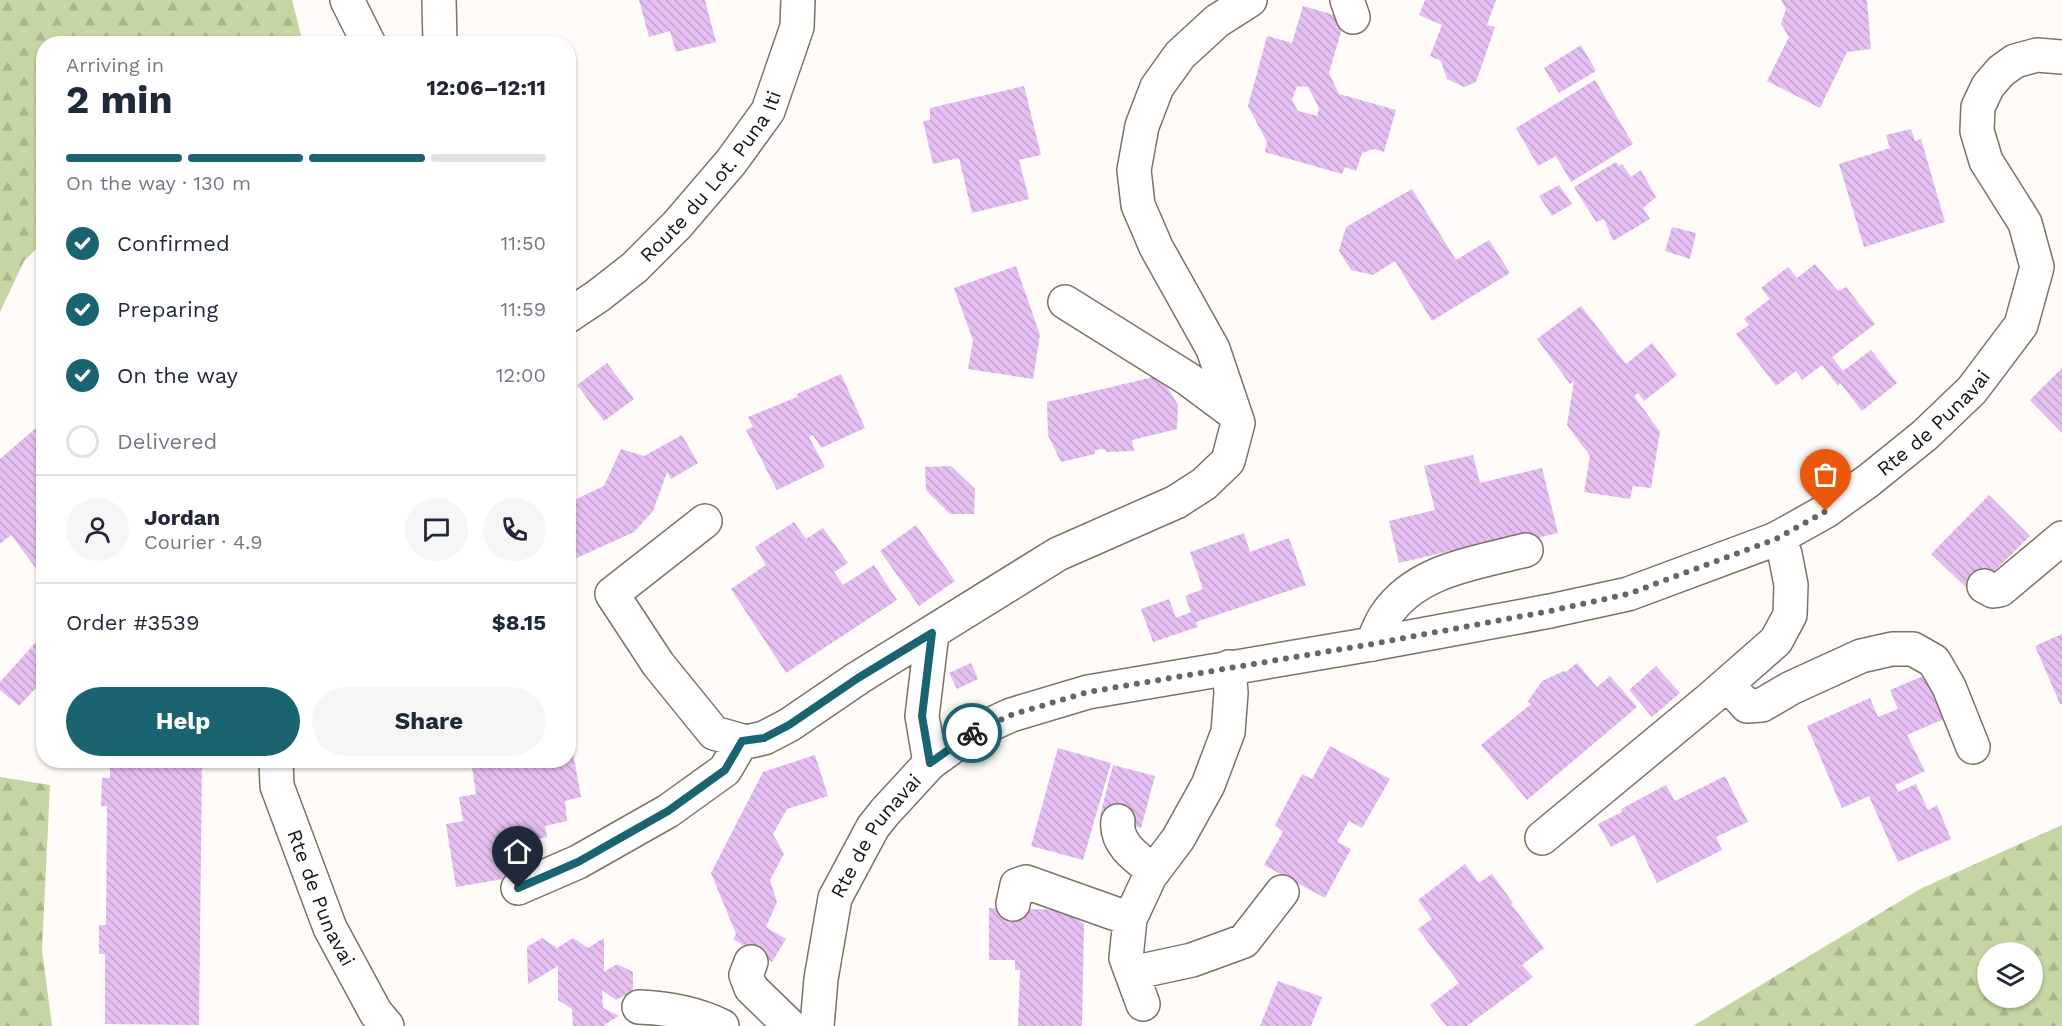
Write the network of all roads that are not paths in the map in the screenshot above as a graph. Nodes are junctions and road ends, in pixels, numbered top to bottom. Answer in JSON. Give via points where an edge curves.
{"nodes":[{"id":1,"x":346,"y":0,"type":"edge"},
{"id":2,"x":439,"y":0,"type":"edge"},
{"id":3,"x":798,"y":0,"type":"edge"},
{"id":4,"x":1250,"y":0,"type":"edge"},
{"id":5,"x":360,"y":36,"type":"edge"},
{"id":6,"x":440,"y":36,"type":"edge"},
{"id":7,"x":2062,"y":57,"type":"edge"},
{"id":8,"x":1065,"y":302,"type":"dead end"},
{"id":9,"x":576,"y":311,"type":"edge"},
{"id":10,"x":1235,"y":414,"type":"junction"},
{"id":11,"x":705,"y":521,"type":"dead end"},
{"id":12,"x":2062,"y":538,"type":"edge"},
{"id":13,"x":1776,"y":539,"type":"junction"},
{"id":14,"x":1526,"y":550,"type":"dead end"},
{"id":15,"x":1984,"y":586,"type":"dead end"},
{"id":16,"x":932,"y":633,"type":"junction"},
{"id":17,"x":1372,"y":644,"type":"junction"},
{"id":18,"x":1229,"y":667,"type":"junction"},
{"id":19,"x":1727,"y":684,"type":"junction"},
{"id":20,"x":742,"y":741,"type":"junction"},
{"id":21,"x":1973,"y":747,"type":"dead end"},
{"id":22,"x":930,"y":763,"type":"junction"},
{"id":23,"x":276,"y":768,"type":"edge"},
{"id":24,"x":1118,"y":821,"type":"dead end"},
{"id":25,"x":1542,"y":838,"type":"dead end"},
{"id":26,"x":1154,"y":871,"type":"junction"},
{"id":27,"x":518,"y":888,"type":"dead end"},
{"id":28,"x":1282,"y":892,"type":"dead end"},
{"id":29,"x":1013,"y":904,"type":"dead end"},
{"id":30,"x":1130,"y":919,"type":"junction"},
{"id":31,"x":751,"y":962,"type":"dead end"},
{"id":32,"x":1132,"y":973,"type":"junction"},
{"id":33,"x":1143,"y":1004,"type":"dead end"},
{"id":34,"x":639,"y":1007,"type":"dead end"},
{"id":35,"x":383,"y":1025,"type":"edge"},
{"id":36,"x":722,"y":1026,"type":"edge"},
{"id":37,"x":790,"y":1026,"type":"edge"},
{"id":38,"x":817,"y":1026,"type":"edge"}],
"edges":[{"from":1,"to":5,"type":"street"},
{"from":2,"to":6,"type":"street"},
{"from":3,"to":9,"type":"street","name":"Route du Lot. Puna Iti","via":[[796,27],[768,111],[738,154],[635,267]]},
{"from":4,"to":10,"type":"street","via":[[1202,34],[1180,55],[1157,87],[1142,126],[1134,170],[1138,205],[1156,247],[1213,349]]},
{"from":7,"to":13,"type":"street","name":"Rte de Punavai","via":[[2037,55],[2015,61],[1988,86],[1978,107],[1977,131],[1986,161],[2025,223],[2037,267],[2021,325],[1971,390],[1925,435],[1826,511]]},
{"from":8,"to":10,"type":"street","via":[[1188,379]]},
{"from":10,"to":16,"type":"street","via":[[1238,423],[1228,461],[1204,484],[1176,502],[1058,554]]},
{"from":11,"to":20,"type":"street","via":[[612,594],[658,664],[714,733]]},
{"from":12,"to":15,"type":"street","via":[[2000,590]]},
{"from":13,"to":17,"type":"street","name":"Rte de Punavai","via":[[1628,594]]},
{"from":13,"to":19,"type":"street","via":[[1785,554],[1791,585],[1790,615],[1776,641]]},
{"from":14,"to":17,"type":"street","via":[[1437,574],[1415,586],[1385,616]]},
{"from":16,"to":20,"type":"street","via":[[789,725],[764,738]]},
{"from":16,"to":22,"type":"street","via":[[922,716]]},
{"from":17,"to":18,"type":"street","name":"Rte de Punavai"},
{"from":18,"to":22,"type":"street","name":"Rte de Punavai","via":[[1088,692],[1011,715],[972,734]]},
{"from":18,"to":26,"type":"street","via":[[1228,732],[1208,785],[1178,839]]},
{"from":19,"to":21,"type":"street","via":[[1747,706],[1762,705],[1861,656],[1913,649],[1934,661]]},
{"from":19,"to":25,"type":"street"},
{"from":20,"to":27,"type":"street","via":[[725,770],[668,811],[578,862]]},
{"from":22,"to":38,"type":"street","name":"Rte de Punavai","via":[[873,827],[836,898]]},
{"from":23,"to":35,"type":"street","name":"Rte de Punavai","via":[[277,786],[330,928]]},
{"from":24,"to":26,"type":"street","via":[[1126,848]]},
{"from":26,"to":30,"type":"street"},
{"from":28,"to":32,"type":"street","via":[[1244,940],[1192,960]]},
{"from":29,"to":30,"type":"street","via":[[1017,885],[1026,882]]},
{"from":30,"to":32,"type":"street","via":[[1126,958]]},
{"from":31,"to":37,"type":"street","via":[[746,975],[751,988]]},
{"from":32,"to":33,"type":"street"},
{"from":34,"to":36,"type":"street","via":[[667,1008]]}]}
